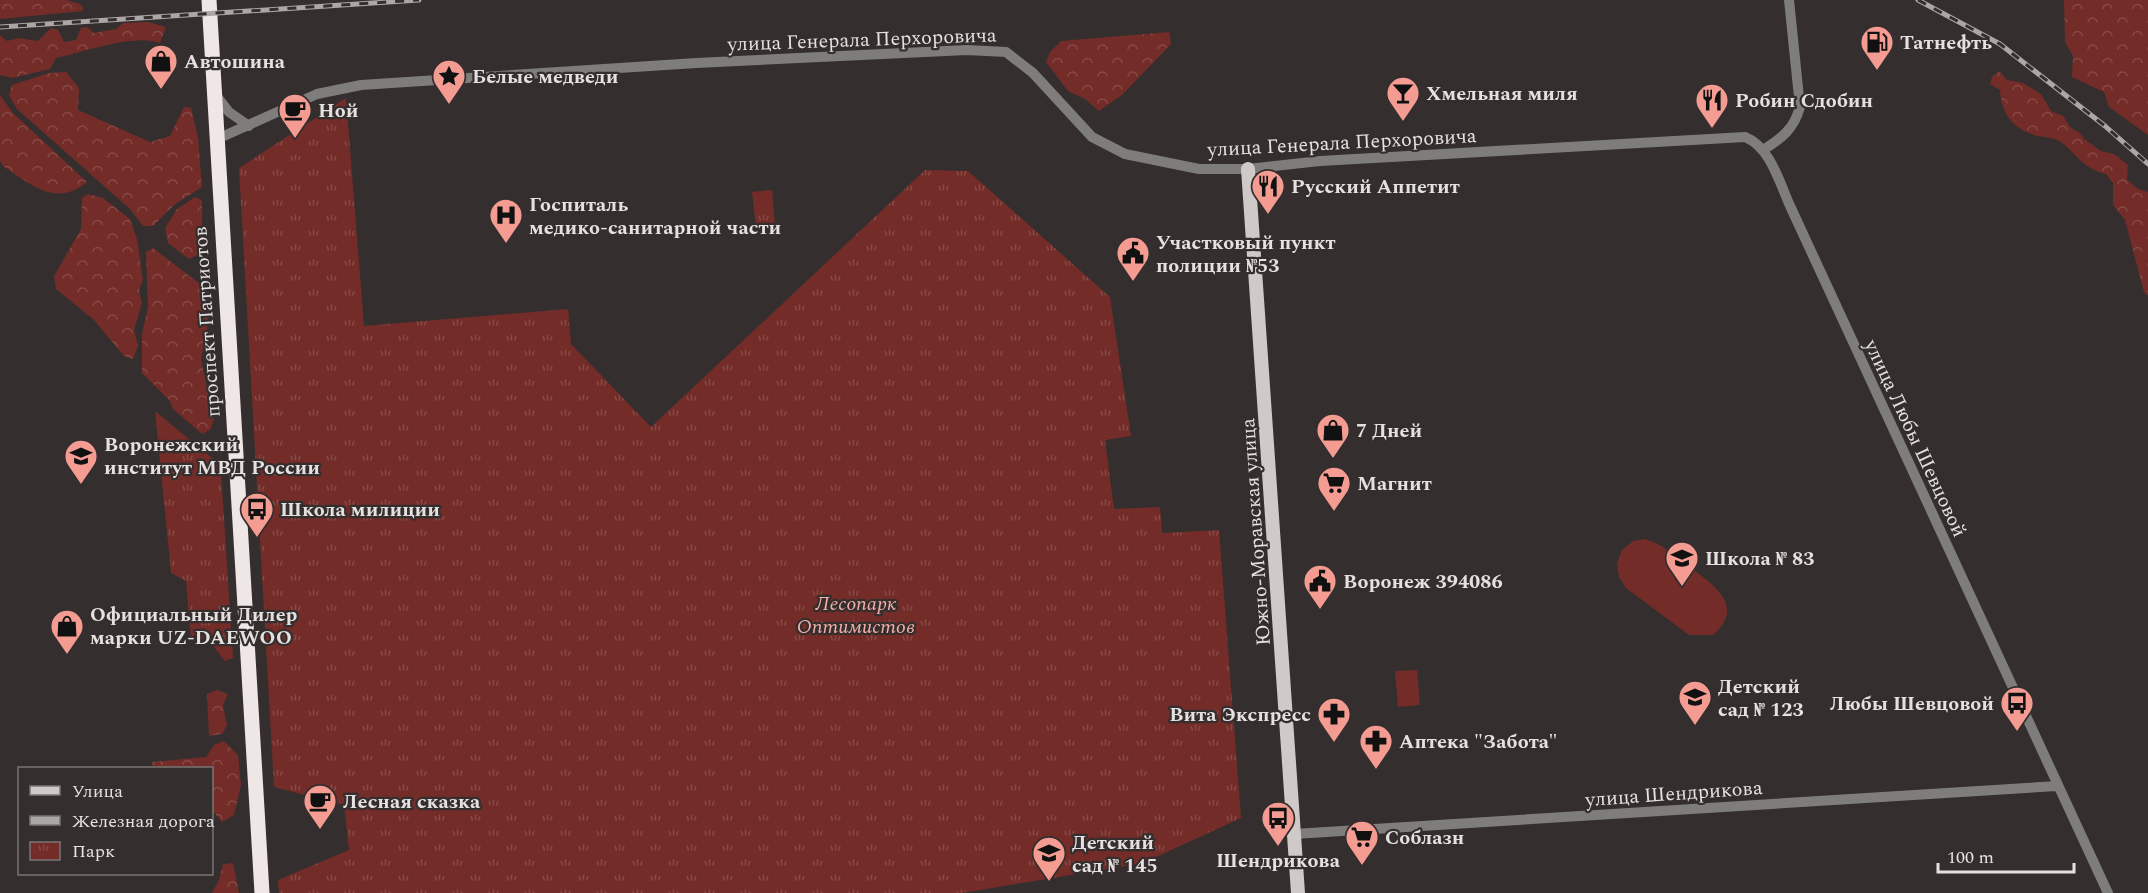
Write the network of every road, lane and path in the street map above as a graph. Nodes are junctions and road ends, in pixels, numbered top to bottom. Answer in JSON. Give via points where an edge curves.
{"nodes":[{"id":1,"x":209,"y":0,"type":"edge"},
{"id":2,"x":1790,"y":0,"type":"edge"},
{"id":3,"x":213,"y":91,"type":"junction"},
{"id":4,"x":249,"y":126,"type":"junction"},
{"id":5,"x":215,"y":140,"type":"junction"},
{"id":6,"x":1763,"y":150,"type":"junction"},
{"id":7,"x":1248,"y":169,"type":"junction"},
{"id":8,"x":2057,"y":786,"type":"junction"},
{"id":9,"x":1294,"y":834,"type":"junction"},
{"id":10,"x":262,"y":893,"type":"edge"},
{"id":11,"x":1298,"y":893,"type":"edge"},
{"id":12,"x":2108,"y":893,"type":"edge"}],
"edges":[{"from":1,"to":3,"type":"highway","name":"проспект Патриотов"},
{"from":2,"to":6,"type":"street","via":[[1800,107],[1796,122],[1784,137]]},
{"from":3,"to":4,"type":"street","via":[[229,112]]},
{"from":3,"to":5,"type":"highway","name":"проспект Патриотов"},
{"from":4,"to":5,"type":"street","name":"улица Генерала Перхоровича"},
{"from":4,"to":7,"type":"street","name":"улица Генерала Перхоровича","via":[[317,94],[361,84],[967,50],[1006,52],[1033,73],[1092,137],[1125,154],[1199,169]]},
{"from":5,"to":10,"type":"highway","name":"проспект Патриотов"},
{"from":6,"to":7,"type":"street","name":"улица Генерала Перхоровича","via":[[1745,137],[1320,161]]},
{"from":6,"to":8,"type":"street","name":"улица Любы Шевцовой"},
{"from":7,"to":9,"type":"main road","name":"Южно-Моравская улица"},
{"from":8,"to":9,"type":"street","name":"улица Шендрикова"},
{"from":8,"to":12,"type":"street","name":"улица Любы Шевцовой"},
{"from":9,"to":11,"type":"main road","name":"Южно-Моравская улица"}]}
